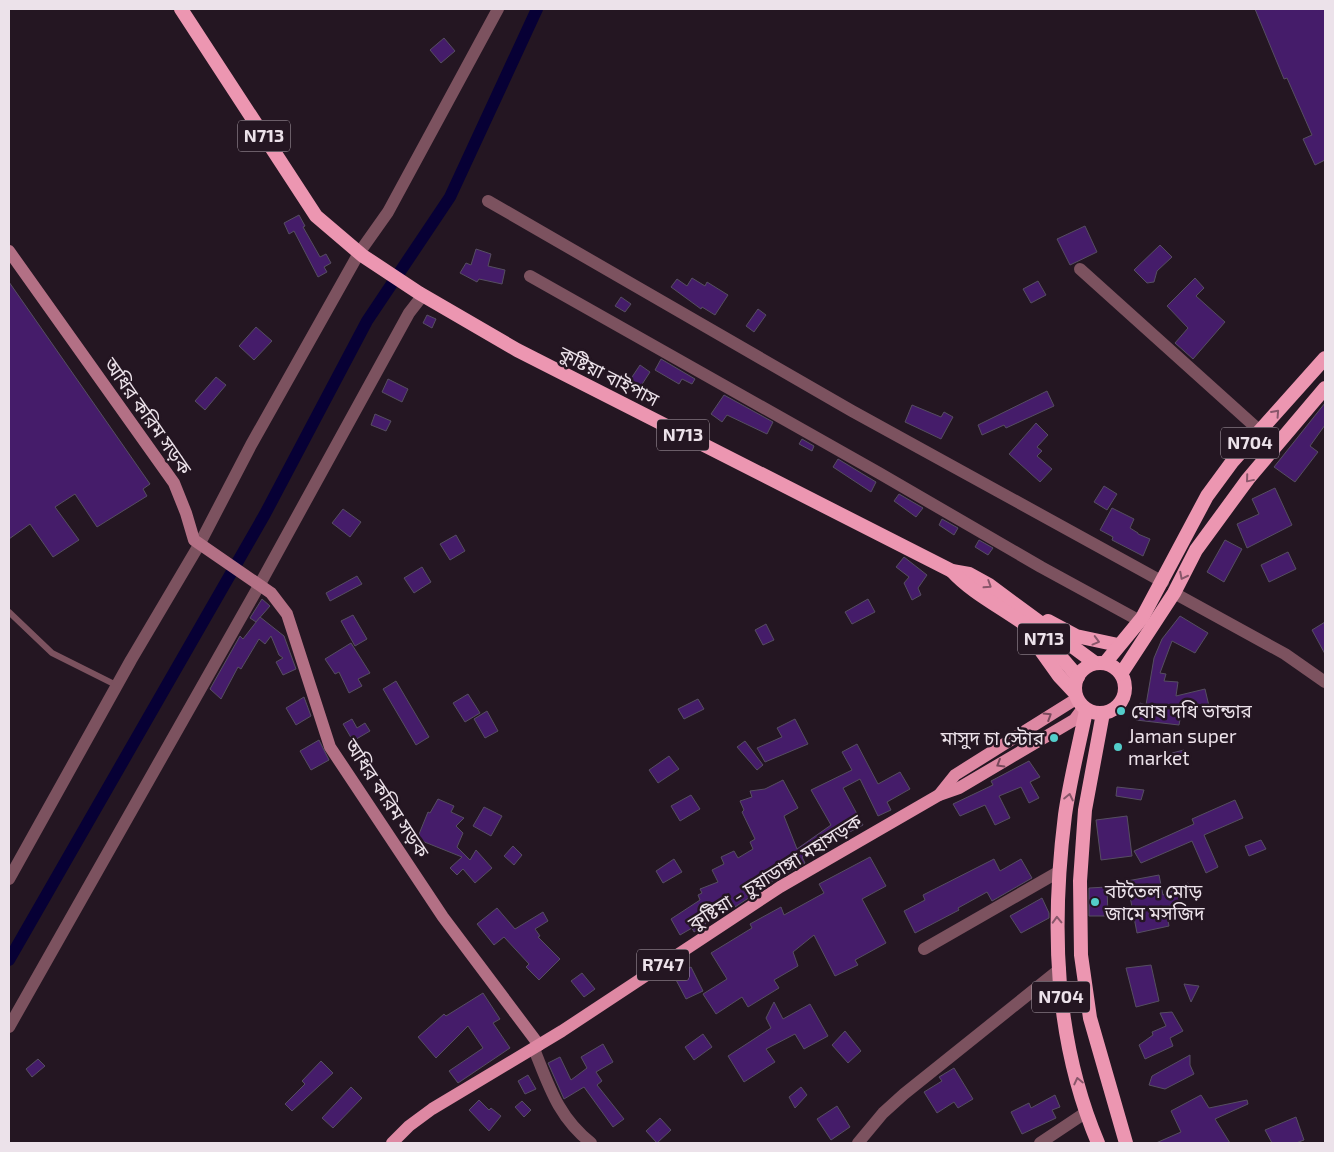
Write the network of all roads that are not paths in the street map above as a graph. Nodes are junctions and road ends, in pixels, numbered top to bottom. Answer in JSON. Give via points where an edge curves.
{"nodes":[{"id":1,"x":181,"y":9,"type":"edge"},
{"id":2,"x":498,"y":9,"type":"edge"},
{"id":3,"x":488,"y":201,"type":"dead end"},
{"id":4,"x":9,"y":251,"type":"edge"},
{"id":5,"x":361,"y":254,"type":"junction"},
{"id":6,"x":1080,"y":269,"type":"dead end"},
{"id":7,"x":530,"y":276,"type":"dead end"},
{"id":8,"x":421,"y":294,"type":"junction"},
{"id":9,"x":1325,"y":358,"type":"edge"},
{"id":10,"x":1325,"y":388,"type":"edge"},
{"id":11,"x":1260,"y":431,"type":"junction"},
{"id":12,"x":1218,"y":481,"type":"junction"},
{"id":13,"x":1236,"y":495,"type":"junction"},
{"id":14,"x":203,"y":548,"type":"junction"},
{"id":15,"x":952,"y":570,"type":"junction"},
{"id":16,"x":1163,"y":582,"type":"junction"},
{"id":17,"x":260,"y":584,"type":"junction"},
{"id":18,"x":1172,"y":597,"type":"junction"},
{"id":19,"x":1002,"y":608,"type":"junction"},
{"id":20,"x":1020,"y":609,"type":"junction"},
{"id":21,"x":9,"y":612,"type":"edge"},
{"id":22,"x":1141,"y":620,"type":"junction"},
{"id":23,"x":1118,"y":645,"type":"junction"},
{"id":24,"x":1100,"y":663,"type":"junction"},
{"id":25,"x":1121,"y":674,"type":"junction"},
{"id":26,"x":1078,"y":677,"type":"junction"},
{"id":27,"x":1325,"y":682,"type":"edge"},
{"id":28,"x":116,"y":685,"type":"junction"},
{"id":29,"x":1080,"y":702,"type":"junction"},
{"id":30,"x":1103,"y":713,"type":"junction"},
{"id":31,"x":1060,"y":871,"type":"junction"},
{"id":32,"x":9,"y":879,"type":"edge"},
{"id":33,"x":924,"y":949,"type":"dead end"},
{"id":34,"x":1060,"y":969,"type":"junction"},
{"id":35,"x":9,"y":1027,"type":"edge"},
{"id":36,"x":536,"y":1047,"type":"junction"},
{"id":37,"x":1085,"y":1113,"type":"junction"},
{"id":38,"x":392,"y":1143,"type":"edge"},
{"id":39,"x":591,"y":1143,"type":"edge"},
{"id":40,"x":858,"y":1143,"type":"edge"},
{"id":41,"x":1040,"y":1143,"type":"edge"},
{"id":42,"x":1098,"y":1143,"type":"edge"},
{"id":43,"x":1126,"y":1143,"type":"edge"}],
"edges":[{"from":1,"to":5,"type":"highway","name":"কুষ্টিয়া বাইপাস","number":"N713","via":[[316,216]]},
{"from":2,"to":5,"type":"street","via":[[388,212]]},
{"from":3,"to":16,"type":"street","via":[[852,411]]},
{"from":4,"to":14,"type":"main road","name":"অধির করিম সড়ক","via":[[174,483],[194,540]]},
{"from":5,"to":8,"type":"highway","name":"কুষ্টিয়া বাইপাস","number":"N713"},
{"from":5,"to":14,"type":"street","via":[[251,445]]},
{"from":6,"to":11,"type":"street"},
{"from":7,"to":22,"type":"street","via":[[1041,567]]},
{"from":8,"to":15,"type":"highway","name":"কুষ্টিয়া বাইপাস","number":"N713","via":[[516,350]]},
{"from":8,"to":17,"type":"street"},
{"from":11,"to":9,"type":"highway","number":"N704","one_way":true},
{"from":10,"to":13,"type":"highway","number":"N704","one_way":true},
{"from":11,"to":12,"type":"highway","number":"N704"},
{"from":12,"to":13,"type":"highway"},
{"from":12,"to":16,"type":"highway","number":"N704","via":[[1185,536]]},
{"from":13,"to":18,"type":"highway","number":"N704","one_way":true,"via":[[1196,550]]},
{"from":14,"to":17,"type":"main road","name":"অধির করিম সড়ক"},
{"from":14,"to":28,"type":"street"},
{"from":15,"to":19,"type":"highway","name":"কুষ্টিয়া বাইপাস","number":"N713","via":[[963,583]]},
{"from":15,"to":20,"type":"highway","name":"কুষ্টিয়া বাইপাস","number":"N713","one_way":true,"via":[[969,574],[989,585]]},
{"from":16,"to":22,"type":"highway"},
{"from":17,"to":35,"type":"street"},
{"from":17,"to":36,"type":"main road","name":"অধির করিম সড়ক","via":[[287,614],[330,747],[443,917]]},
{"from":18,"to":25,"type":"highway","number":"N704"},
{"from":18,"to":27,"type":"street","via":[[1285,654]]},
{"from":19,"to":26,"type":"highway","name":"কুষ্টিয়া বাইপাস","number":"N713","via":[[1056,649]]},
{"from":19,"to":29,"type":"highway","via":[[1025,628]]},
{"from":20,"to":23,"type":"highway","one_way":true,"via":[[1076,636]]},
{"from":20,"to":24,"type":"highway","name":"কুষ্টিয়া বাইপাস","number":"N713"},
{"from":21,"to":28,"type":"lane","via":[[52,653]]},
{"from":22,"to":23,"type":"highway"},
{"from":23,"to":24,"type":"highway"},
{"from":24,"to":25,"type":"highway"},
{"from":24,"to":26,"type":"highway","via":[[1086,668]]},
{"from":25,"to":30,"type":"highway","via":[[1125,687],[1121,701],[1113,710]]},
{"from":26,"to":29,"type":"highway"},
{"from":28,"to":32,"type":"street"},
{"from":29,"to":30,"type":"highway"},
{"from":31,"to":29,"type":"highway","number":"N704","one_way":true},
{"from":29,"to":36,"type":"main road","name":"কুষ্টিয়া - চুয়াডাঙ্গা মহাসড়ক","number":"R747","via":[[1074,720],[780,888]]},
{"from":30,"to":43,"type":"highway","number":"N704","via":[[1085,810],[1080,881],[1081,955],[1090,1018]]},
{"from":31,"to":33,"type":"street"},
{"from":34,"to":31,"type":"highway","number":"N704","one_way":true,"via":[[1056,914]]},
{"from":37,"to":34,"type":"highway","number":"N704","one_way":true,"via":[[1061,1013]]},
{"from":34,"to":40,"type":"street","via":[[904,1094]]},
{"from":36,"to":38,"type":"main road","name":"কুষ্টিয়া - চুয়াডাঙ্গা মহাসড়ক","number":"R747","via":[[432,1109]]},
{"from":36,"to":39,"type":"street","via":[[558,1108]]},
{"from":37,"to":41,"type":"street"},
{"from":37,"to":42,"type":"highway","number":"N704"}]}
